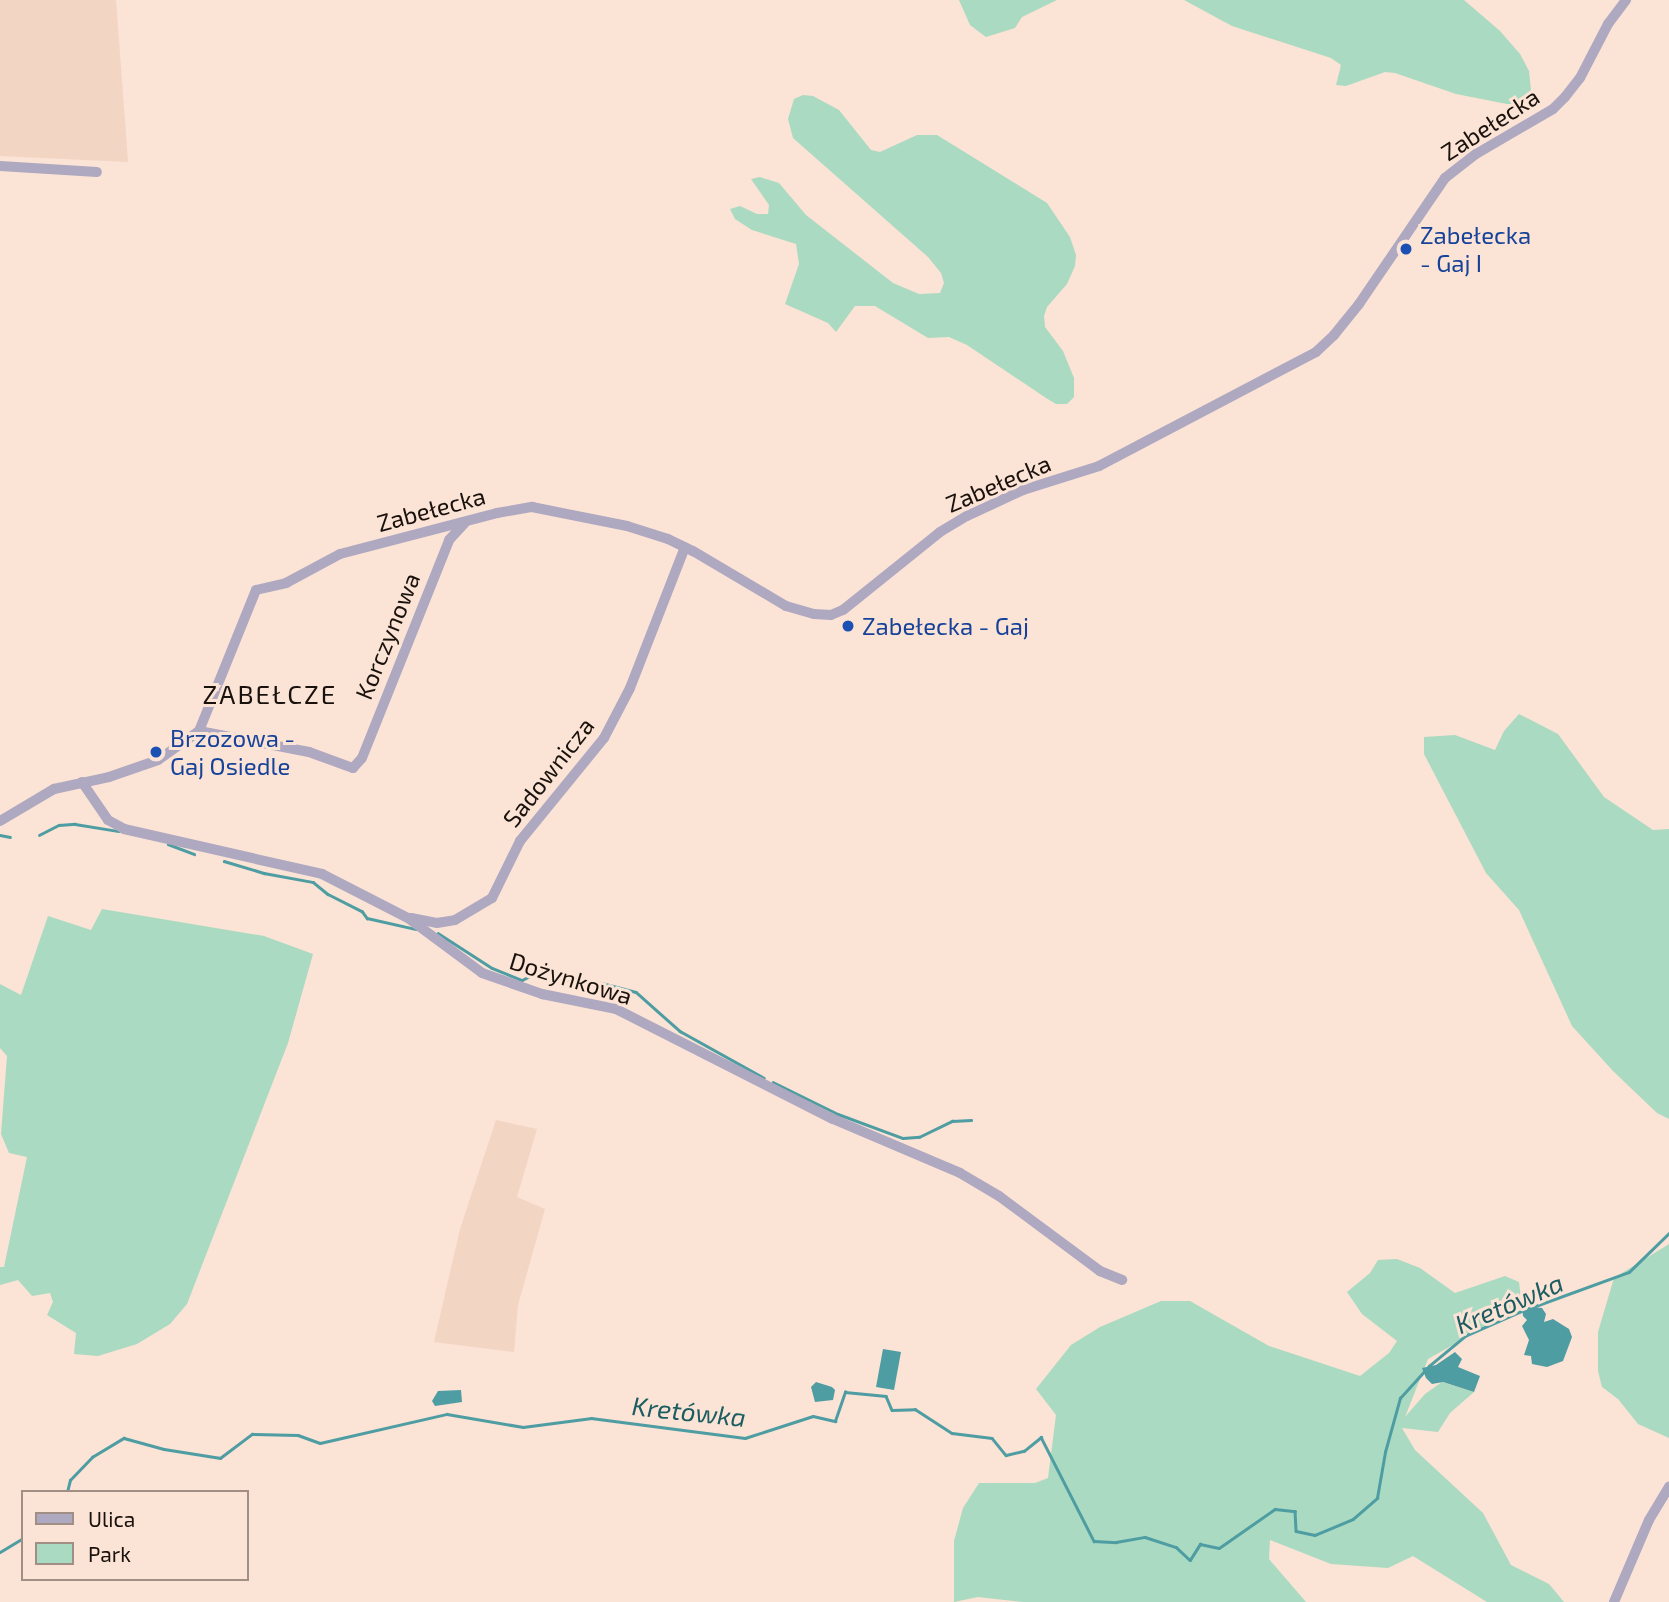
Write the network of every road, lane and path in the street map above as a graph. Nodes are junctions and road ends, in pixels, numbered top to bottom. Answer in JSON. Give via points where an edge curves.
{"nodes":[{"id":1,"x":1626,"y":0,"type":"edge"},
{"id":2,"x":0,"y":166,"type":"edge"},
{"id":3,"x":97,"y":172,"type":"dead end"},
{"id":4,"x":465,"y":523,"type":"junction"},
{"id":5,"x":685,"y":547,"type":"junction"},
{"id":6,"x":200,"y":731,"type":"junction"},
{"id":7,"x":82,"y":782,"type":"junction"},
{"id":8,"x":0,"y":821,"type":"edge"},
{"id":9,"x":408,"y":918,"type":"junction"},
{"id":10,"x":1122,"y":1280,"type":"dead end"},
{"id":11,"x":1669,"y":1487,"type":"edge"},
{"id":12,"x":1614,"y":1602,"type":"edge"}],
"edges":[{"from":1,"to":5,"type":"street","name":"Zabełecka","via":[[1565,97],[1445,178],[1334,335],[1297,363],[1100,466],[1023,490],[967,516],[831,615],[786,606]]},
{"from":2,"to":3,"type":"street"},
{"from":4,"to":5,"type":"street","name":"Zabełecka","via":[[532,507],[627,526]]},
{"from":4,"to":6,"type":"street","name":"Zabełecka","via":[[340,554],[286,583],[256,590]]},
{"from":4,"to":6,"type":"street","name":"Korczynowa","via":[[449,540],[362,758],[353,768],[309,752]]},
{"from":5,"to":9,"type":"street","name":"Sadownicza","via":[[630,688],[604,738],[520,841],[492,898],[455,920]]},
{"from":6,"to":7,"type":"street","via":[[158,760]]},
{"from":7,"to":8,"type":"street","via":[[54,789]]},
{"from":7,"to":9,"type":"street","name":"Dożynkowa","via":[[108,820],[124,830],[306,868]]},
{"from":9,"to":10,"type":"street","name":"Dożynkowa","via":[[482,973],[542,994],[616,1009],[811,1108],[960,1173],[999,1196],[1100,1271]]},
{"from":11,"to":12,"type":"street","via":[[1649,1520]]}]}
